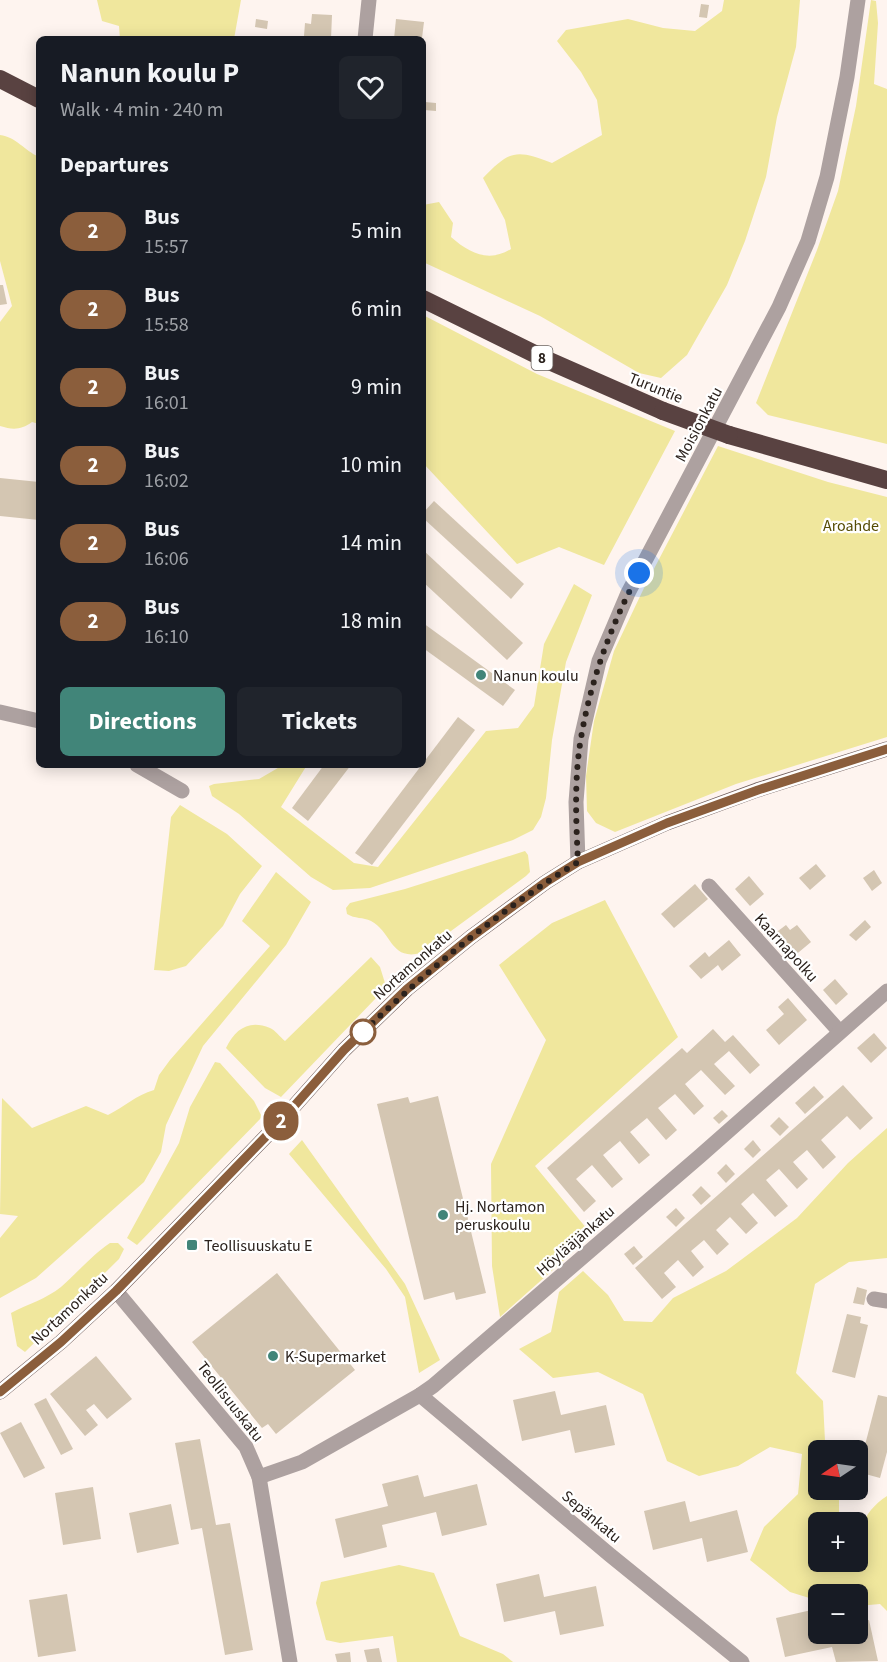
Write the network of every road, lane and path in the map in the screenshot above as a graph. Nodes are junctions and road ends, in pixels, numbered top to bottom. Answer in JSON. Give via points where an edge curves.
{"nodes":[{"id":1,"x":369,"y":0,"type":"edge"},
{"id":2,"x":858,"y":0,"type":"edge"},
{"id":3,"x":364,"y":36,"type":"edge"},
{"id":4,"x":0,"y":79,"type":"edge"},
{"id":5,"x":36,"y":97,"type":"edge"},
{"id":6,"x":426,"y":300,"type":"edge"},
{"id":7,"x":887,"y":480,"type":"edge"},
{"id":8,"x":0,"y":712,"type":"edge"},
{"id":9,"x":36,"y":720,"type":"edge"},
{"id":10,"x":887,"y":749,"type":"edge"},
{"id":11,"x":142,"y":768,"type":"edge"},
{"id":12,"x":182,"y":791,"type":"dead end"},
{"id":13,"x":578,"y":862,"type":"junction"},
{"id":14,"x":709,"y":886,"type":"dead end"},
{"id":15,"x":887,"y":991,"type":"edge"},
{"id":16,"x":839,"y":1031,"type":"junction"},
{"id":17,"x":116,"y":1291,"type":"junction"},
{"id":18,"x":0,"y":1392,"type":"edge"},
{"id":19,"x":420,"y":1395,"type":"junction"},
{"id":20,"x":259,"y":1478,"type":"junction"},
{"id":21,"x":290,"y":1662,"type":"edge"},
{"id":22,"x":742,"y":1662,"type":"edge"}],
"edges":[{"from":1,"to":3,"type":"street"},
{"from":2,"to":13,"type":"street","name":"Moisionkatu","via":[[827,177],[808,241],[779,307],[628,593],[599,661],[581,739],[576,801]]},
{"from":4,"to":5,"type":"highway"},
{"from":6,"to":7,"type":"highway","name":"Turuntie","number":"8","bridge":true,"via":[[663,411],[729,435]]},
{"from":8,"to":9,"type":"street"},
{"from":10,"to":13,"type":"main road","name":"Nortamonkatu","via":[[710,807]]},
{"from":11,"to":12,"type":"street"},
{"from":13,"to":17,"type":"main road","name":"Nortamonkatu","via":[[471,937],[407,989],[344,1050]]},
{"from":14,"to":16,"type":"street","name":"Kaarnapolku"},
{"from":15,"to":16,"type":"street","name":"Höylääjänkatu"},
{"from":16,"to":19,"type":"street","name":"Höylääjänkatu","via":[[700,1156]]},
{"from":17,"to":18,"type":"main road","name":"Nortamonkatu"},
{"from":17,"to":20,"type":"street","name":"Teollisuuskatu","via":[[246,1447]]},
{"from":19,"to":20,"type":"street","name":"Höylääjänkatu","via":[[302,1462]]},
{"from":19,"to":22,"type":"street","name":"Sepänkatu"},
{"from":20,"to":21,"type":"street","name":"Teollisuuskatu"}]}
